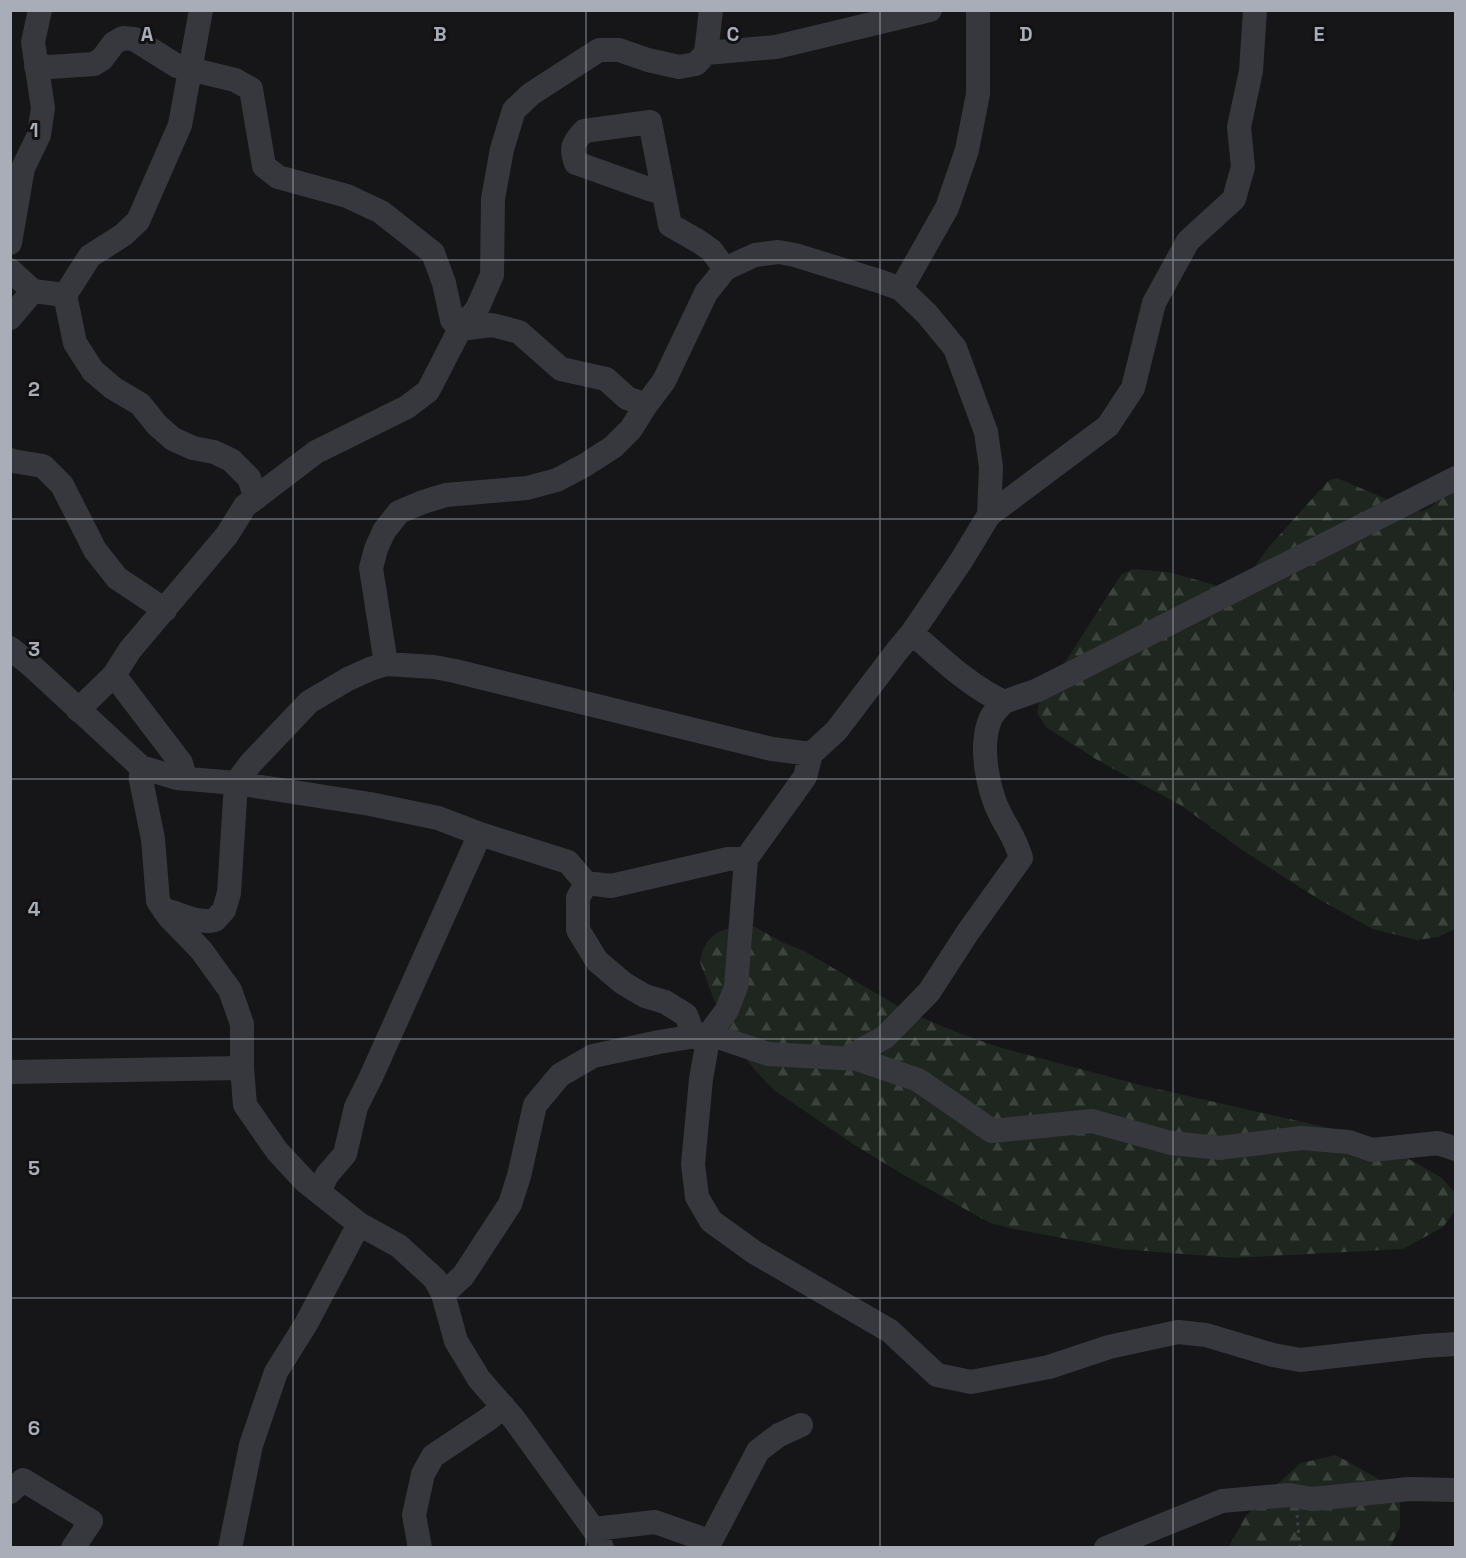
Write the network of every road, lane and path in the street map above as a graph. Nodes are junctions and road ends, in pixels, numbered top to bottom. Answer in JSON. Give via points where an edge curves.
{"nodes":[{"id":1,"x":39,"y":10,"type":"edge"},
{"id":2,"x":201,"y":10,"type":"edge"},
{"id":3,"x":711,"y":10,"type":"edge"},
{"id":4,"x":930,"y":10,"type":"edge"},
{"id":5,"x":978,"y":10,"type":"edge"},
{"id":6,"x":1255,"y":10,"type":"edge"},
{"id":7,"x":706,"y":53,"type":"junction"},
{"id":8,"x":36,"y":66,"type":"junction"},
{"id":9,"x":191,"y":70,"type":"junction"},
{"id":10,"x":17,"y":166,"type":"edge"},
{"id":11,"x":663,"y":193,"type":"dead end"},
{"id":12,"x":10,"y":243,"type":"edge"},
{"id":13,"x":725,"y":269,"type":"junction"},
{"id":14,"x":10,"y":270,"type":"edge"},
{"id":15,"x":901,"y":289,"type":"junction"},
{"id":16,"x":33,"y":291,"type":"junction"},
{"id":17,"x":65,"y":295,"type":"junction"},
{"id":18,"x":10,"y":318,"type":"edge"},
{"id":19,"x":460,"y":329,"type":"junction"},
{"id":20,"x":646,"y":405,"type":"junction"},
{"id":21,"x":10,"y":460,"type":"edge"},
{"id":22,"x":1455,"y":477,"type":"edge"},
{"id":23,"x":256,"y":498,"type":"junction"},
{"id":24,"x":989,"y":514,"type":"junction"},
{"id":25,"x":165,"y":610,"type":"junction"},
{"id":26,"x":912,"y":633,"type":"junction"},
{"id":27,"x":10,"y":648,"type":"edge"},
{"id":28,"x":386,"y":664,"type":"junction"},
{"id":29,"x":114,"y":675,"type":"junction"},
{"id":30,"x":1004,"y":702,"type":"junction"},
{"id":31,"x":78,"y":710,"type":"junction"},
{"id":32,"x":811,"y":754,"type":"junction"},
{"id":33,"x":141,"y":767,"type":"junction"},
{"id":34,"x":184,"y":778,"type":"junction"},
{"id":35,"x":236,"y":783,"type":"junction"},
{"id":36,"x":480,"y":834,"type":"junction"},
{"id":37,"x":746,"y":859,"type":"junction"},
{"id":38,"x":586,"y":883,"type":"junction"},
{"id":39,"x":164,"y":910,"type":"junction"},
{"id":40,"x":701,"y":1035,"type":"junction"},
{"id":41,"x":847,"y":1058,"type":"junction"},
{"id":42,"x":242,"y":1068,"type":"junction"},
{"id":43,"x":10,"y":1072,"type":"edge"},
{"id":44,"x":1455,"y":1149,"type":"edge"},
{"id":45,"x":319,"y":1192,"type":"junction"},
{"id":46,"x":358,"y":1224,"type":"junction"},
{"id":47,"x":444,"y":1294,"type":"junction"},
{"id":48,"x":1455,"y":1344,"type":"edge"},
{"id":49,"x":502,"y":1406,"type":"junction"},
{"id":50,"x":801,"y":1425,"type":"dead end"},
{"id":51,"x":1455,"y":1490,"type":"edge"},
{"id":52,"x":10,"y":1492,"type":"edge"},
{"id":53,"x":1293,"y":1496,"type":"junction"},
{"id":54,"x":598,"y":1538,"type":"edge"},
{"id":55,"x":708,"y":1544,"type":"edge"},
{"id":56,"x":73,"y":1548,"type":"edge"},
{"id":57,"x":230,"y":1548,"type":"edge"},
{"id":58,"x":420,"y":1548,"type":"edge"},
{"id":59,"x":1106,"y":1548,"type":"edge"},
{"id":60,"x":1300,"y":1548,"type":"edge"}],
"edges":[{"from":1,"to":8,"type":"street","via":[[33,42]]},
{"from":2,"to":9,"type":"street"},
{"from":3,"to":7,"type":"street"},
{"from":4,"to":7,"type":"street","via":[[776,47]]},
{"from":5,"to":15,"type":"street","via":[[978,94],[967,150],[948,208]]},
{"from":6,"to":24,"type":"street","via":[[1251,71],[1239,128],[1243,167],[1234,199],[1188,241],[1154,303],[1133,388],[1108,426]]},
{"from":7,"to":19,"type":"street","via":[[696,64],[680,67],[619,50],[599,50],[531,94],[514,110],[493,199],[492,275],[477,309]]},
{"from":8,"to":9,"type":"street","via":[[94,64],[123,38],[134,39],[177,66]]},
{"from":8,"to":10,"type":"street","via":[[43,108],[39,135]]},
{"from":9,"to":17,"type":"street","via":[[180,125],[138,221],[90,256]]},
{"from":9,"to":19,"type":"street","via":[[236,80],[251,89],[264,166],[278,177],[347,196],[381,212],[433,253],[452,320]]},
{"from":10,"to":12,"type":"street"},
{"from":11,"to":13,"type":"street","via":[[670,225],[711,250]]},
{"from":13,"to":15,"type":"street","via":[[755,255],[778,252]]},
{"from":13,"to":20,"type":"street","via":[[706,293],[664,381]]},
{"from":14,"to":16,"type":"street"},
{"from":15,"to":24,"type":"street","via":[[955,348],[986,432],[991,467]]},
{"from":16,"to":17,"type":"street"},
{"from":16,"to":18,"type":"street"},
{"from":17,"to":23,"type":"street","via":[[75,343],[93,372],[140,404],[173,439],[231,460],[249,478]]},
{"from":19,"to":20,"type":"street","via":[[492,325],[519,332],[561,369],[606,379],[627,398]]},
{"from":19,"to":23,"type":"street","via":[[428,391],[406,407],[316,452]]},
{"from":20,"to":28,"type":"street","via":[[631,429],[613,447],[556,480],[527,488],[446,495],[399,512],[384,531],[371,568]]},
{"from":21,"to":25,"type":"street","via":[[43,466],[63,485],[95,550],[117,578]]},
{"from":22,"to":30,"type":"street","via":[[1038,690]]},
{"from":23,"to":25,"type":"street","via":[[245,506],[227,535]]},
{"from":24,"to":26,"type":"street"},
{"from":25,"to":29,"type":"street"},
{"from":26,"to":30,"type":"street","via":[[971,683]]},
{"from":26,"to":32,"type":"street","via":[[836,731]]},
{"from":27,"to":31,"type":"street"},
{"from":28,"to":32,"type":"street","via":[[454,671],[772,749]]},
{"from":28,"to":35,"type":"street","via":[[348,679],[309,702]]},
{"from":29,"to":31,"type":"street"},
{"from":29,"to":34,"type":"street","via":[[181,763]]},
{"from":30,"to":41,"type":"street","via":[[990,718],[984,745],[989,781],[1021,858],[928,992],[885,1037]]},
{"from":31,"to":33,"type":"street"},
{"from":32,"to":37,"type":"street","via":[[805,777]]},
{"from":33,"to":34,"type":"street"},
{"from":33,"to":39,"type":"street","via":[[158,901]]},
{"from":34,"to":35,"type":"street"},
{"from":35,"to":36,"type":"street","via":[[438,818]]},
{"from":35,"to":39,"type":"street","via":[[229,893],[224,910],[216,921],[207,922]]},
{"from":36,"to":38,"type":"street","via":[[568,862]]},
{"from":36,"to":45,"type":"street","via":[[356,1107],[345,1154]]},
{"from":37,"to":38,"type":"street","via":[[728,859],[611,886]]},
{"from":37,"to":40,"type":"street","via":[[736,987],[727,1010]]},
{"from":38,"to":40,"type":"street","via":[[578,898],[578,930],[597,961],[623,983],[686,1016]]},
{"from":39,"to":42,"type":"street","via":[[201,950],[230,990],[242,1024]]},
{"from":40,"to":41,"type":"street","via":[[768,1054]]},
{"from":40,"to":47,"type":"street","via":[[593,1056],[560,1075],[535,1105],[510,1204],[463,1276]]},
{"from":40,"to":48,"type":"street","via":[[693,1164],[697,1197],[711,1221],[754,1252],[890,1331],[937,1375],[971,1382],[1049,1367],[1109,1347],[1178,1332],[1206,1335],[1300,1360]]},
{"from":41,"to":44,"type":"street","via":[[918,1080],[992,1131],[1092,1121],[1172,1143],[1219,1148],[1301,1138],[1349,1142],[1371,1150],[1438,1143]]},
{"from":42,"to":43,"type":"street"},
{"from":42,"to":45,"type":"street","via":[[245,1105],[277,1151]]},
{"from":45,"to":46,"type":"street"},
{"from":46,"to":47,"type":"street","via":[[399,1246],[435,1279]]},
{"from":46,"to":57,"type":"street","via":[[276,1372],[251,1444]]},
{"from":47,"to":49,"type":"street","via":[[456,1341],[479,1380]]},
{"from":49,"to":54,"type":"street"},
{"from":49,"to":58,"type":"street","via":[[433,1456],[423,1474],[414,1515]]},
{"from":50,"to":55,"type":"street","via":[[758,1451]]},
{"from":51,"to":53,"type":"street","via":[[1409,1489],[1312,1499]]},
{"from":52,"to":56,"type":"street","via":[[23,1480],[91,1521]]},
{"from":53,"to":59,"type":"street","via":[[1222,1501]]},
{"from":53,"to":60,"type":"path"},
{"from":54,"to":55,"type":"street","via":[[655,1522]]}]}
